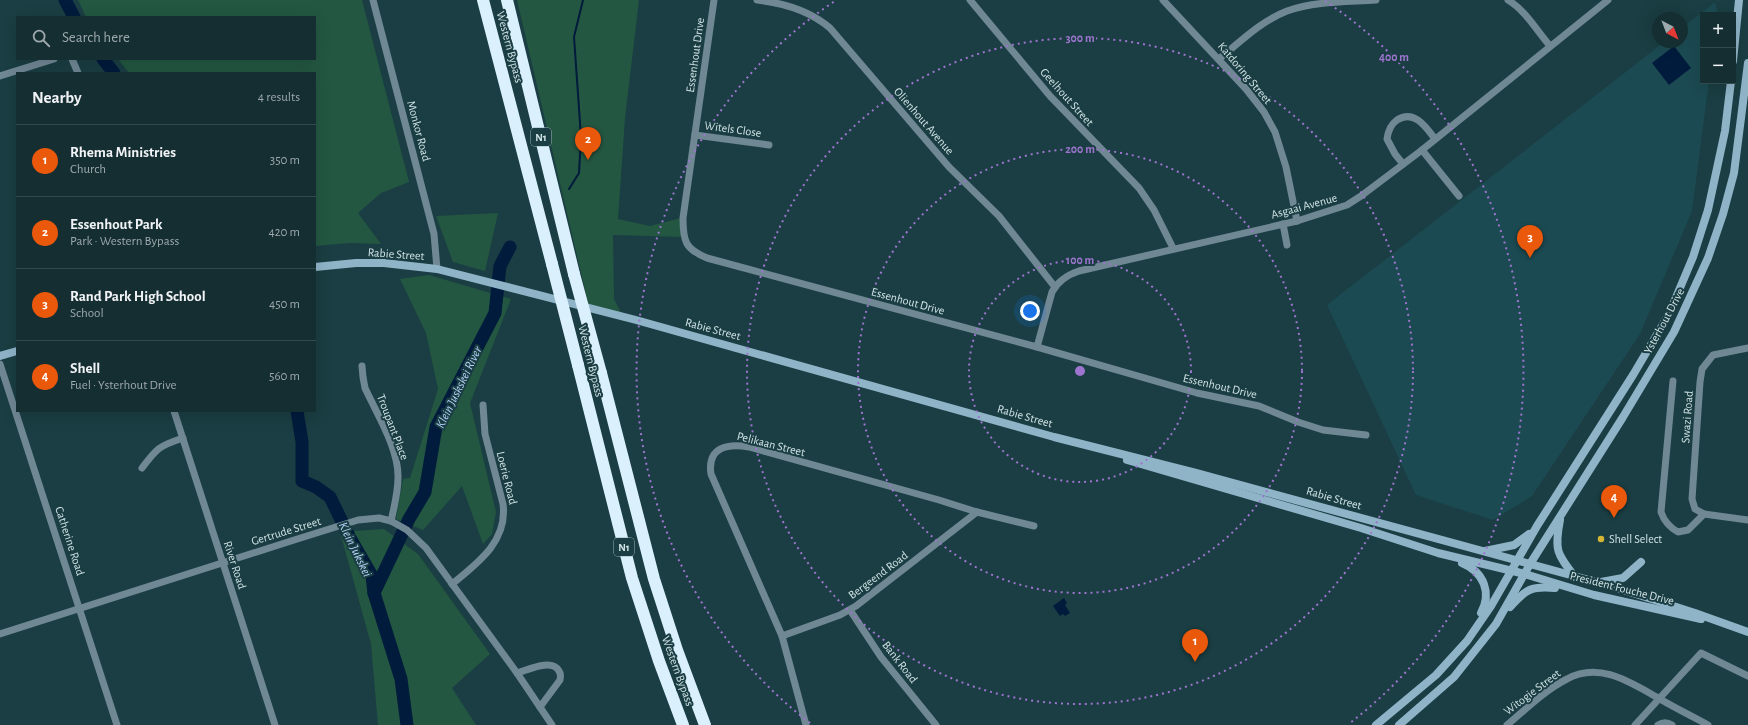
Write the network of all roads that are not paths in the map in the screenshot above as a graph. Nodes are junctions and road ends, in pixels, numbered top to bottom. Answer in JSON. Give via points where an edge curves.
{"nodes":[{"id":1,"x":373,"y":0,"type":"edge"},
{"id":2,"x":483,"y":0,"type":"edge"},
{"id":3,"x":507,"y":0,"type":"edge"},
{"id":4,"x":714,"y":0,"type":"edge"},
{"id":5,"x":757,"y":0,"type":"edge"},
{"id":6,"x":970,"y":0,"type":"edge"},
{"id":7,"x":1163,"y":0,"type":"edge"},
{"id":8,"x":1376,"y":0,"type":"edge"},
{"id":9,"x":1508,"y":0,"type":"edge"},
{"id":10,"x":1608,"y":0,"type":"edge"},
{"id":11,"x":1739,"y":0,"type":"edge"},
{"id":12,"x":1550,"y":46,"type":"junction"},
{"id":13,"x":1734,"y":48,"type":"edge"},
{"id":14,"x":1219,"y":59,"type":"junction"},
{"id":15,"x":51,"y":60,"type":"edge"},
{"id":16,"x":72,"y":60,"type":"edge"},
{"id":17,"x":1748,"y":62,"type":"edge"},
{"id":18,"x":78,"y":72,"type":"edge"},
{"id":19,"x":0,"y":76,"type":"edge"},
{"id":20,"x":1731,"y":84,"type":"edge"},
{"id":21,"x":695,"y":134,"type":"junction"},
{"id":22,"x":1435,"y":139,"type":"junction"},
{"id":23,"x":768,"y":145,"type":"dead end"},
{"id":24,"x":1422,"y":150,"type":"junction"},
{"id":25,"x":1403,"y":164,"type":"junction"},
{"id":26,"x":1459,"y":196,"type":"dead end"},
{"id":27,"x":1298,"y":221,"type":"junction"},
{"id":28,"x":1283,"y":224,"type":"junction"},
{"id":29,"x":1287,"y":245,"type":"dead end"},
{"id":30,"x":1173,"y":248,"type":"junction"},
{"id":31,"x":316,"y":267,"type":"edge"},
{"id":32,"x":437,"y":269,"type":"junction"},
{"id":33,"x":1055,"y":287,"type":"junction"},
{"id":34,"x":1037,"y":347,"type":"junction"},
{"id":35,"x":1748,"y":348,"type":"edge"},
{"id":36,"x":16,"y":351,"type":"edge"},
{"id":37,"x":0,"y":356,"type":"edge"},
{"id":38,"x":0,"y":364,"type":"edge"},
{"id":39,"x":362,"y":366,"type":"dead end"},
{"id":40,"x":1673,"y":382,"type":"dead end"},
{"id":41,"x":483,"y":405,"type":"dead end"},
{"id":42,"x":174,"y":412,"type":"edge"},
{"id":43,"x":1366,"y":435,"type":"dead end"},
{"id":44,"x":183,"y":438,"type":"junction"},
{"id":45,"x":1099,"y":449,"type":"junction"},
{"id":46,"x":142,"y":468,"type":"dead end"},
{"id":47,"x":977,"y":512,"type":"junction"},
{"id":48,"x":1704,"y":514,"type":"junction"},
{"id":49,"x":1561,"y":516,"type":"junction"},
{"id":50,"x":1748,"y":520,"type":"edge"},
{"id":51,"x":394,"y":523,"type":"junction"},
{"id":52,"x":1034,"y":526,"type":"dead end"},
{"id":53,"x":1537,"y":526,"type":"junction"},
{"id":54,"x":1482,"y":551,"type":"junction"},
{"id":55,"x":1438,"y":553,"type":"junction"},
{"id":56,"x":1516,"y":561,"type":"junction"},
{"id":57,"x":222,"y":562,"type":"junction"},
{"id":58,"x":1640,"y":562,"type":"dead end"},
{"id":59,"x":1530,"y":564,"type":"junction"},
{"id":60,"x":1511,"y":571,"type":"junction"},
{"id":61,"x":1525,"y":574,"type":"junction"},
{"id":62,"x":1575,"y":577,"type":"junction"},
{"id":63,"x":1592,"y":582,"type":"junction"},
{"id":64,"x":452,"y":584,"type":"junction"},
{"id":65,"x":1570,"y":588,"type":"junction"},
{"id":66,"x":80,"y":608,"type":"junction"},
{"id":67,"x":850,"y":610,"type":"junction"},
{"id":68,"x":1714,"y":620,"type":"junction"},
{"id":69,"x":1496,"y":624,"type":"junction"},
{"id":70,"x":1748,"y":632,"type":"edge"},
{"id":71,"x":0,"y":634,"type":"edge"},
{"id":72,"x":782,"y":636,"type":"junction"},
{"id":73,"x":1467,"y":641,"type":"junction"},
{"id":74,"x":517,"y":673,"type":"junction"},
{"id":75,"x":1748,"y":676,"type":"edge"},
{"id":76,"x":1660,"y":699,"type":"junction"},
{"id":77,"x":540,"y":707,"type":"junction"},
{"id":78,"x":117,"y":725,"type":"edge"},
{"id":79,"x":275,"y":725,"type":"edge"},
{"id":80,"x":552,"y":725,"type":"edge"},
{"id":81,"x":683,"y":725,"type":"edge"},
{"id":82,"x":705,"y":725,"type":"edge"},
{"id":83,"x":806,"y":725,"type":"edge"},
{"id":84,"x":936,"y":725,"type":"edge"},
{"id":85,"x":1376,"y":725,"type":"edge"},
{"id":86,"x":1399,"y":725,"type":"edge"},
{"id":87,"x":1507,"y":725,"type":"edge"},
{"id":88,"x":1635,"y":725,"type":"edge"},
{"id":89,"x":1658,"y":725,"type":"edge"},
{"id":90,"x":1672,"y":725,"type":"edge"},
{"id":91,"x":1708,"y":725,"type":"edge"}],
"edges":[{"from":1,"to":32,"type":"street","name":"Monkor Road","via":[[434,234]]},
{"from":2,"to":81,"type":"highway","name":"Western Bypass","number":"N1","bridge":true,"via":[[632,578],[659,662]]},
{"from":3,"to":82,"type":"highway","name":"Western Bypass","number":"N1","bridge":true,"via":[[574,274],[654,578]]},
{"from":4,"to":21,"type":"street","name":"Essenhout Drive"},
{"from":5,"to":33,"type":"street","name":"Olienhout Avenue","via":[[805,11],[819,18],[830,28],[949,167],[999,216]]},
{"from":6,"to":30,"type":"street","name":"Geelhout Street","via":[[1050,96],[1139,188],[1154,210]]},
{"from":7,"to":14,"type":"street","name":"Katdoring Street"},
{"from":8,"to":14,"type":"street","via":[[1333,2],[1287,11],[1258,27]]},
{"from":9,"to":12,"type":"street","via":[[1524,14]]},
{"from":10,"to":12,"type":"street","name":"Asgaai Avenue"},
{"from":11,"to":13,"type":"street"},
{"from":12,"to":22,"type":"street","name":"Asgaai Avenue"},
{"from":14,"to":27,"type":"street","name":"Katdoring Street","via":[[1254,98],[1275,132],[1288,174]]},
{"from":15,"to":19,"type":"street"},
{"from":16,"to":18,"type":"street"},
{"from":17,"to":49,"type":"street","name":"Ysterhout Drive","via":[[1734,173],[1705,265],[1674,332]]},
{"from":20,"to":53,"type":"street","name":"Ysterhout Drive","via":[[1708,210],[1693,257],[1669,314]]},
{"from":21,"to":23,"type":"street","name":"Witels Close"},
{"from":21,"to":34,"type":"street","name":"Essenhout Drive","via":[[683,225],[686,244],[693,251],[707,258]]},
{"from":22,"to":24,"type":"street","name":"Asgaai Avenue"},
{"from":22,"to":25,"type":"street","via":[[1423,124],[1410,116],[1396,121],[1390,126],[1387,139]]},
{"from":24,"to":25,"type":"street","name":"Asgaai Avenue"},
{"from":24,"to":26,"type":"street"},
{"from":25,"to":27,"type":"street","name":"Asgaai Avenue","via":[[1347,205]]},
{"from":27,"to":28,"type":"street","name":"Asgaai Avenue"},
{"from":28,"to":29,"type":"street"},
{"from":28,"to":30,"type":"street","name":"Asgaai Avenue"},
{"from":30,"to":33,"type":"street","name":"Asgaai Avenue","via":[[1069,274]]},
{"from":31,"to":32,"type":"street","name":"Rabie Street","via":[[384,263]]},
{"from":32,"to":45,"type":"street","name":"Rabie Street","via":[[636,320]]},
{"from":33,"to":34,"type":"street","name":"Asgaai Avenue","via":[[1048,303]]},
{"from":34,"to":43,"type":"street","name":"Essenhout Drive","via":[[1196,393],[1259,406],[1319,429]]},
{"from":35,"to":48,"type":"street","name":"Swazi Road","via":[[1713,355],[1702,369],[1692,499],[1695,509]]},
{"from":36,"to":37,"type":"street"},
{"from":38,"to":66,"type":"street","name":"Catherine Road"},
{"from":39,"to":51,"type":"street","name":"Troupant Place","via":[[365,388],[394,451],[397,465]]},
{"from":40,"to":48,"type":"street","via":[[1661,512],[1671,528],[1678,532],[1688,530]]},
{"from":41,"to":64,"type":"street","name":"Loerie Road","via":[[485,434],[505,514],[496,541],[473,567]]},
{"from":42,"to":44,"type":"street","name":"River Road"},
{"from":44,"to":46,"type":"street","via":[[155,450]]},
{"from":44,"to":57,"type":"street","name":"River Road"},
{"from":45,"to":54,"type":"street","name":"Rabie Street"},
{"from":45,"to":55,"type":"street","name":"Rabie Street","via":[[1132,462],[1361,528]]},
{"from":47,"to":52,"type":"street","name":"Pelikaan Street"},
{"from":47,"to":67,"type":"street","name":"Bergeend Road"},
{"from":47,"to":72,"type":"street","name":"Pelikaan Street","via":[[749,447],[723,447],[714,455],[712,474]]},
{"from":48,"to":50,"type":"street"},
{"from":49,"to":59,"type":"street","name":"Ysterhout Drive"},
{"from":49,"to":62,"type":"street","via":[[1557,550],[1561,560]]},
{"from":51,"to":57,"type":"street","name":"Gertrude Street","via":[[372,518],[356,521]]},
{"from":51,"to":64,"type":"street","name":"Gertrude Street","via":[[407,530],[426,548]]},
{"from":53,"to":54,"type":"street","via":[[1514,545]]},
{"from":53,"to":56,"type":"street","name":"Ysterhout Drive"},
{"from":54,"to":56,"type":"street","name":"Rabie Street"},
{"from":55,"to":60,"type":"street","name":"Rabie Street"},
{"from":55,"to":73,"type":"street","via":[[1472,568],[1486,587],[1484,608]]},
{"from":56,"to":59,"type":"street","name":"President Fouche Drive"},
{"from":56,"to":60,"type":"street","name":"Ysterhout Drive"},
{"from":57,"to":66,"type":"street","name":"Gertrude Street"},
{"from":57,"to":79,"type":"street","name":"River Road"},
{"from":58,"to":63,"type":"street","via":[[1623,578]]},
{"from":59,"to":61,"type":"street","name":"Ysterhout Drive"},
{"from":59,"to":62,"type":"street","name":"President Fouche Drive"},
{"from":60,"to":61,"type":"street","name":"President Fouche Drive"},
{"from":60,"to":73,"type":"street","name":"Ysterhout Drive"},
{"from":61,"to":65,"type":"street","name":"President Fouche Drive"},
{"from":61,"to":69,"type":"street","name":"Ysterhout Drive"},
{"from":62,"to":63,"type":"street","name":"President Fouche Drive"},
{"from":63,"to":68,"type":"street","name":"President Fouche Drive"},
{"from":64,"to":74,"type":"street","name":"Gertrude Street"},
{"from":65,"to":68,"type":"street","name":"President Fouche Drive","via":[[1594,596]]},
{"from":65,"to":69,"type":"street","via":[[1540,586],[1528,590]]},
{"from":66,"to":71,"type":"street","name":"Gertrude Street"},
{"from":66,"to":78,"type":"street","name":"Catherine Road"},
{"from":67,"to":72,"type":"street","name":"Bergeend Road"},
{"from":67,"to":84,"type":"street","name":"Bank Road","via":[[882,657]]},
{"from":68,"to":70,"type":"street","name":"President Fouche Drive"},
{"from":69,"to":86,"type":"street","via":[[1454,677]]},
{"from":72,"to":83,"type":"street","name":"Pelikaan Street"},
{"from":73,"to":85,"type":"street","via":[[1436,675]]},
{"from":74,"to":77,"type":"street","name":"Gertrude Street"},
{"from":74,"to":77,"type":"street","via":[[547,665],[557,668],[561,675],[560,680]]},
{"from":75,"to":76,"type":"street","via":[[1701,653]]},
{"from":76,"to":87,"type":"street","name":"Witogie Street","via":[[1622,677],[1586,672],[1566,679]]},
{"from":76,"to":88,"type":"street"},
{"from":76,"to":91,"type":"street","name":"Witogie Street"},
{"from":77,"to":80,"type":"street","name":"Gertrude Street"},
{"from":89,"to":90,"type":"street"}]}
